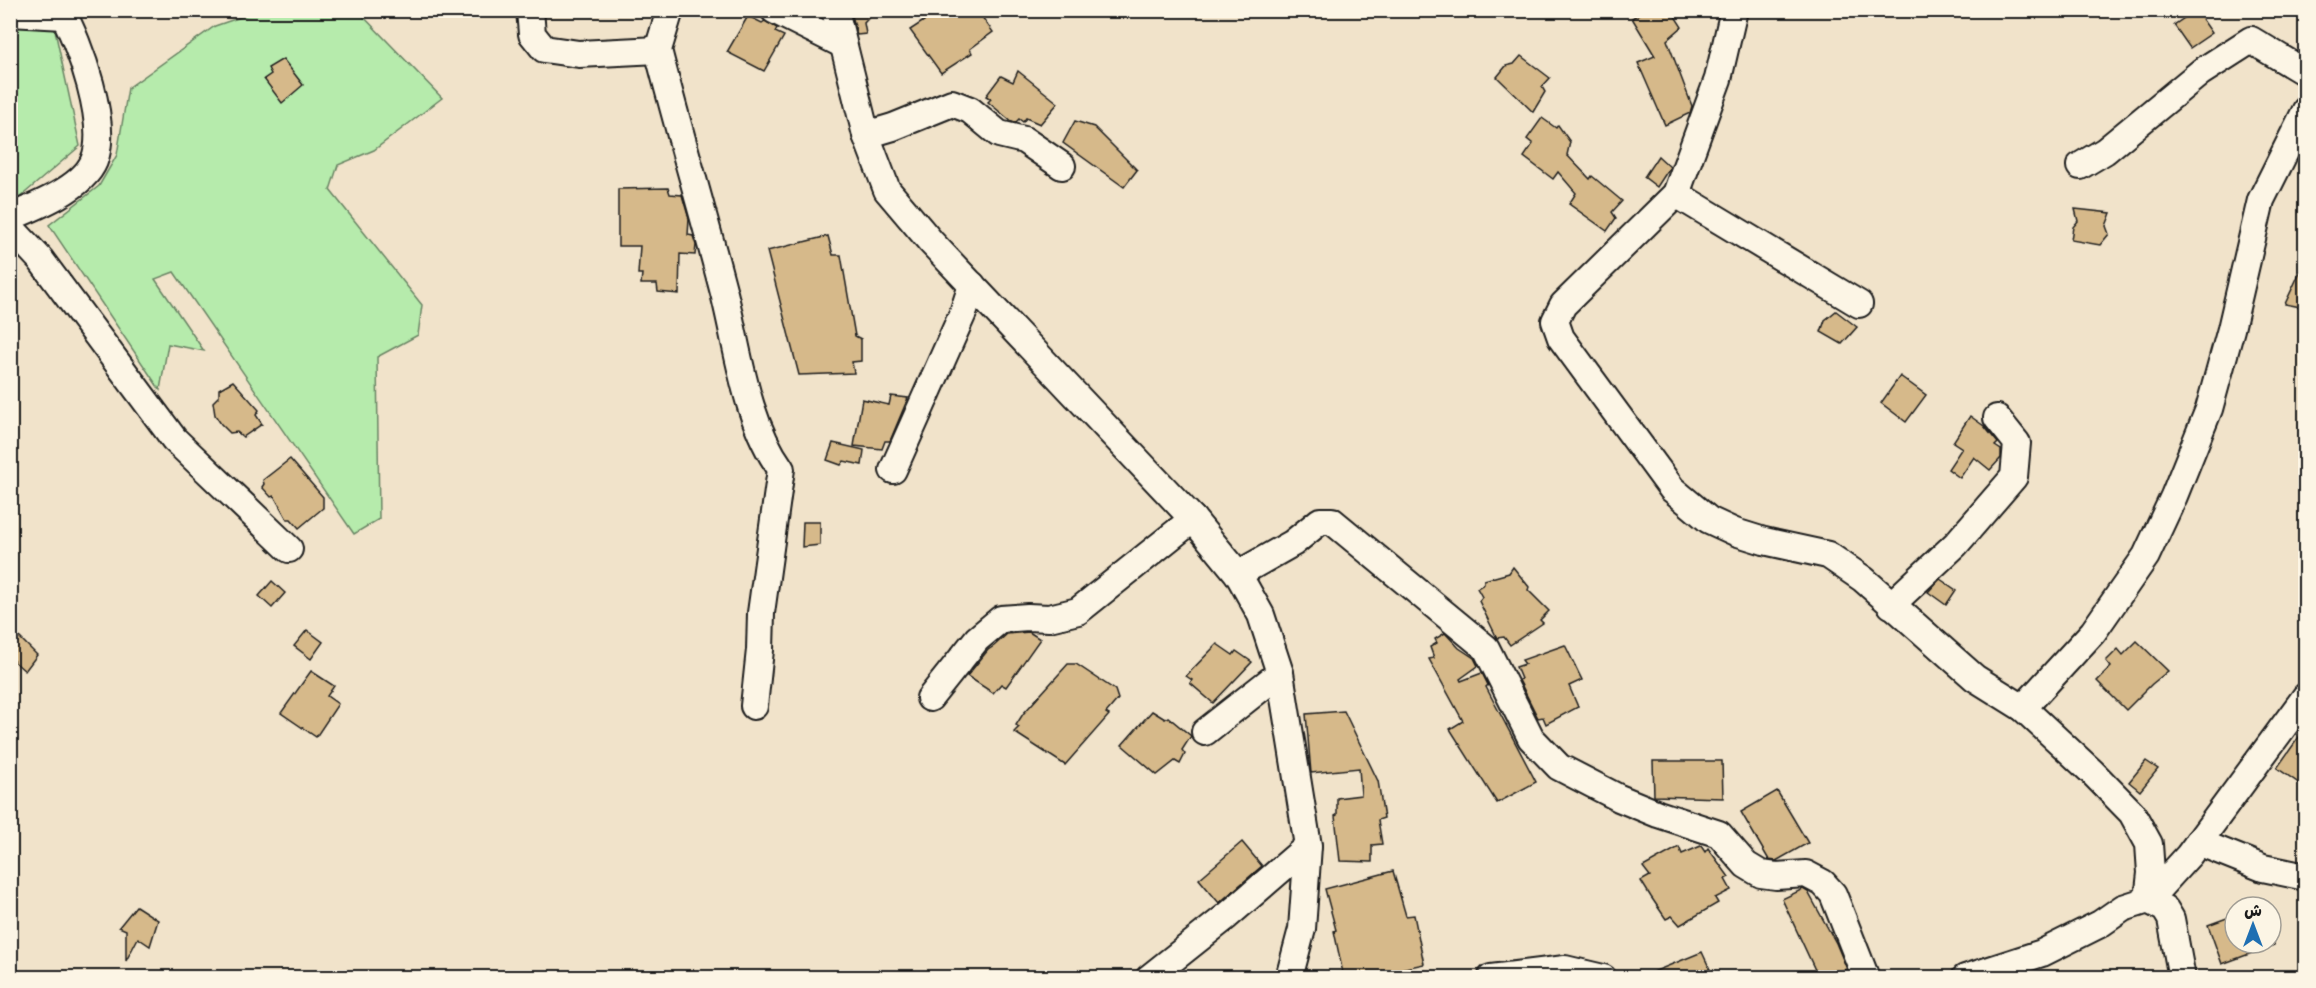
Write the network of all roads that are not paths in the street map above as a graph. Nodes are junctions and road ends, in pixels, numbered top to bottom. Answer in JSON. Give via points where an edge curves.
{"nodes":[{"id":1,"x":530,"y":10,"type":"edge"},
{"id":2,"x":670,"y":10,"type":"edge"},
{"id":3,"x":774,"y":10,"type":"edge"},
{"id":4,"x":835,"y":10,"type":"edge"},
{"id":5,"x":1734,"y":10,"type":"edge"},
{"id":6,"x":10,"y":13,"type":"edge"},
{"id":7,"x":63,"y":13,"type":"edge"},
{"id":8,"x":842,"y":44,"type":"junction"},
{"id":9,"x":658,"y":50,"type":"junction"},
{"id":10,"x":2306,"y":73,"type":"edge"},
{"id":11,"x":2306,"y":110,"type":"edge"},
{"id":12,"x":866,"y":135,"type":"junction"},
{"id":13,"x":1062,"y":166,"type":"dead end"},
{"id":14,"x":2080,"y":166,"type":"dead end"},
{"id":15,"x":1676,"y":194,"type":"junction"},
{"id":16,"x":10,"y":217,"type":"edge"},
{"id":17,"x":10,"y":227,"type":"edge"},
{"id":18,"x":972,"y":285,"type":"junction"},
{"id":19,"x":1858,"y":304,"type":"dead end"},
{"id":20,"x":1997,"y":418,"type":"dead end"},
{"id":21,"x":893,"y":470,"type":"dead end"},
{"id":22,"x":1192,"y":519,"type":"junction"},
{"id":23,"x":290,"y":549,"type":"dead end"},
{"id":24,"x":1238,"y":574,"type":"junction"},
{"id":25,"x":1890,"y":604,"type":"junction"},
{"id":26,"x":1280,"y":673,"type":"junction"},
{"id":27,"x":2306,"y":696,"type":"edge"},
{"id":28,"x":930,"y":698,"type":"dead end"},
{"id":29,"x":753,"y":706,"type":"dead end"},
{"id":30,"x":2024,"y":708,"type":"junction"},
{"id":31,"x":1205,"y":732,"type":"dead end"},
{"id":32,"x":2198,"y":842,"type":"junction"},
{"id":33,"x":1308,"y":846,"type":"junction"},
{"id":34,"x":2306,"y":877,"type":"edge"},
{"id":35,"x":2148,"y":900,"type":"junction"},
{"id":36,"x":1149,"y":978,"type":"edge"},
{"id":37,"x":1289,"y":978,"type":"edge"},
{"id":38,"x":1491,"y":978,"type":"edge"},
{"id":39,"x":1603,"y":978,"type":"edge"},
{"id":40,"x":1866,"y":978,"type":"edge"},
{"id":41,"x":1965,"y":978,"type":"edge"},
{"id":42,"x":2182,"y":978,"type":"edge"}],
"edges":[{"from":1,"to":9,"type":"street","via":[[532,34],[544,49],[579,54]]},
{"from":2,"to":9,"type":"street"},
{"from":3,"to":8,"type":"street"},
{"from":4,"to":8,"type":"street"},
{"from":5,"to":15,"type":"street","via":[[1718,79]]},
{"from":6,"to":7,"type":"street"},
{"from":7,"to":16,"type":"street","via":[[96,104],[97,144],[93,162],[75,183],[48,202]]},
{"from":8,"to":12,"type":"street"},
{"from":9,"to":29,"type":"street","via":[[745,386],[762,436],[781,470],[761,613]]},
{"from":10,"to":14,"type":"street","via":[[2251,40],[2201,72],[2105,151]]},
{"from":11,"to":30,"type":"street","via":[[2261,201],[2209,409],[2146,556],[2093,632]]},
{"from":12,"to":13,"type":"street","via":[[952,103],[970,110],[999,134],[1024,140]]},
{"from":12,"to":18,"type":"street","via":[[887,190]]},
{"from":15,"to":19,"type":"street"},
{"from":15,"to":25,"type":"street","via":[[1563,305],[1555,321],[1561,338],[1672,489],[1709,520],[1764,541],[1828,555]]},
{"from":17,"to":23,"type":"street","via":[[40,259],[174,439]]},
{"from":18,"to":21,"type":"street"},
{"from":18,"to":22,"type":"street"},
{"from":20,"to":25,"type":"street","via":[[2017,442],[2014,477],[1956,544]]},
{"from":22,"to":24,"type":"street"},
{"from":22,"to":28,"type":"street","via":[[1078,611],[1049,618],[1001,619],[977,639]]},
{"from":24,"to":26,"type":"street","via":[[1261,615]]},
{"from":24,"to":40,"type":"street","via":[[1293,543],[1320,521],[1332,521],[1486,648],[1531,738],[1559,767],[1619,798],[1719,834],[1746,865],[1761,874],[1806,874],[1823,883],[1833,894]]},
{"from":25,"to":30,"type":"street","via":[[1975,678]]},
{"from":26,"to":31,"type":"street"},
{"from":26,"to":33,"type":"street"},
{"from":27,"to":32,"type":"street"},
{"from":30,"to":35,"type":"street","via":[[2132,813],[2149,844]]},
{"from":32,"to":34,"type":"street","via":[[2263,868]]},
{"from":32,"to":35,"type":"street"},
{"from":33,"to":36,"type":"street"},
{"from":33,"to":37,"type":"street","via":[[1302,929]]},
{"from":35,"to":41,"type":"street","via":[[2123,908],[2100,924],[2042,952]]},
{"from":35,"to":42,"type":"street","via":[[2165,909],[2171,919]]},
{"from":38,"to":39,"type":"street","via":[[1565,969]]}]}
